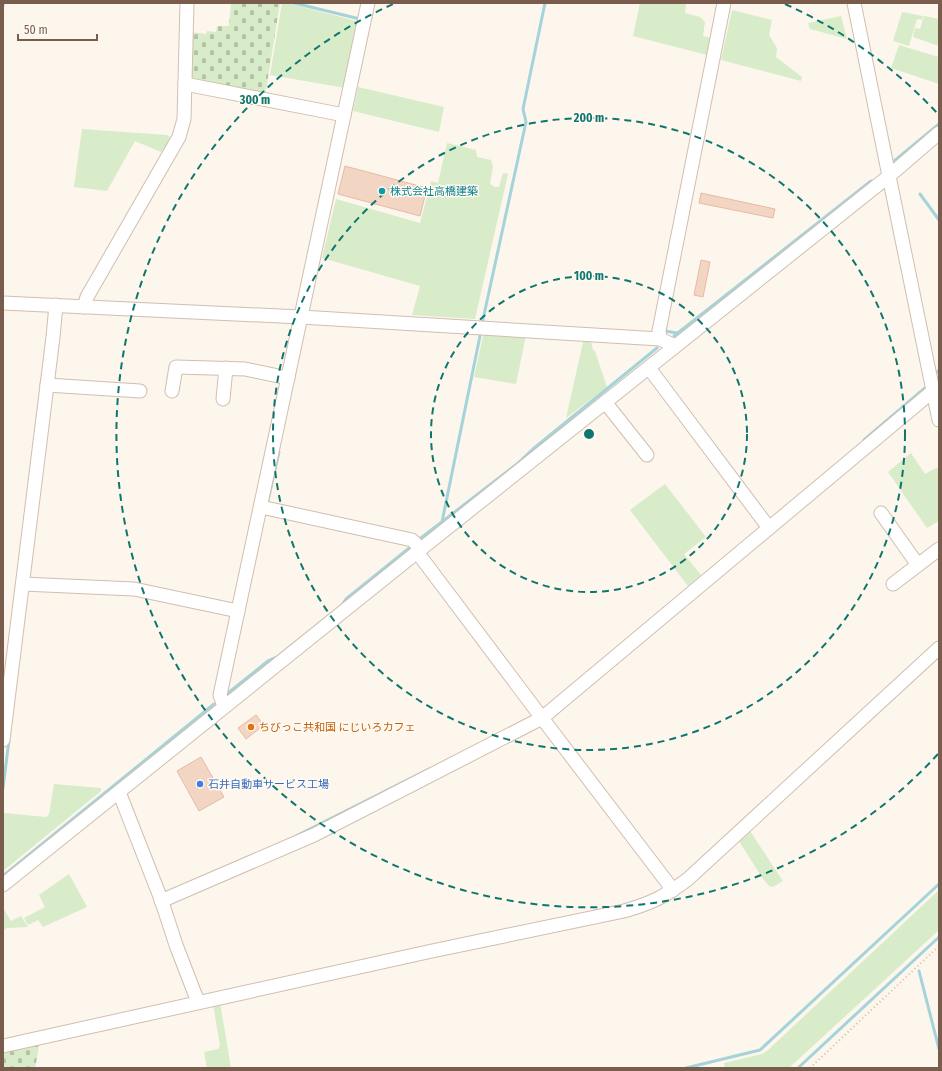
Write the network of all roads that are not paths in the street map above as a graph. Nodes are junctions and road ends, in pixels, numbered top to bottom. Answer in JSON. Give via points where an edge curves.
{"nodes":[{"id":1,"x":187,"y":3,"type":"edge"},
{"id":2,"x":368,"y":3,"type":"edge"},
{"id":3,"x":724,"y":3,"type":"edge"},
{"id":4,"x":854,"y":3,"type":"edge"},
{"id":5,"x":185,"y":84,"type":"junction"},
{"id":6,"x":344,"y":115,"type":"junction"},
{"id":7,"x":939,"y":133,"type":"edge"},
{"id":8,"x":889,"y":176,"type":"junction"},
{"id":9,"x":3,"y":303,"type":"edge"},
{"id":10,"x":56,"y":306,"type":"junction"},
{"id":11,"x":84,"y":307,"type":"junction"},
{"id":12,"x":301,"y":318,"type":"junction"},
{"id":13,"x":660,"y":336,"type":"junction"},
{"id":14,"x":675,"y":346,"type":"junction"},
{"id":15,"x":226,"y":368,"type":"junction"},
{"id":16,"x":649,"y":368,"type":"junction"},
{"id":17,"x":288,"y":378,"type":"junction"},
{"id":18,"x":935,"y":384,"type":"edge"},
{"id":19,"x":47,"y":385,"type":"junction"},
{"id":20,"x":140,"y":391,"type":"dead end"},
{"id":21,"x":172,"y":391,"type":"dead end"},
{"id":22,"x":223,"y":399,"type":"dead end"},
{"id":23,"x":606,"y":402,"type":"junction"},
{"id":24,"x":939,"y":420,"type":"edge"},
{"id":25,"x":646,"y":455,"type":"dead end"},
{"id":26,"x":260,"y":507,"type":"junction"},
{"id":27,"x":881,"y":513,"type":"dead end"},
{"id":28,"x":767,"y":525,"type":"junction"},
{"id":29,"x":939,"y":549,"type":"edge"},
{"id":30,"x":419,"y":550,"type":"junction"},
{"id":31,"x":918,"y":564,"type":"junction"},
{"id":32,"x":27,"y":584,"type":"junction"},
{"id":33,"x":893,"y":584,"type":"dead end"},
{"id":34,"x":238,"y":611,"type":"junction"},
{"id":35,"x":939,"y":648,"type":"edge"},
{"id":36,"x":6,"y":686,"type":"edge"},
{"id":37,"x":224,"y":706,"type":"junction"},
{"id":38,"x":542,"y":718,"type":"junction"},
{"id":39,"x":3,"y":740,"type":"edge"},
{"id":40,"x":119,"y":792,"type":"junction"},
{"id":41,"x":3,"y":885,"type":"edge"},
{"id":42,"x":671,"y":887,"type":"junction"},
{"id":43,"x":160,"y":898,"type":"junction"},
{"id":44,"x":197,"y":999,"type":"junction"},
{"id":45,"x":3,"y":1046,"type":"edge"}],
"edges":[{"from":1,"to":5,"type":"street"},
{"from":2,"to":6,"type":"street"},
{"from":3,"to":13,"type":"street"},
{"from":4,"to":8,"type":"street"},
{"from":5,"to":6,"type":"street"},
{"from":5,"to":11,"type":"street","via":[[184,119],[179,137],[87,297]]},
{"from":6,"to":12,"type":"street"},
{"from":7,"to":8,"type":"street"},
{"from":8,"to":14,"type":"street"},
{"from":8,"to":18,"type":"street"},
{"from":9,"to":10,"type":"street"},
{"from":10,"to":11,"type":"street"},
{"from":10,"to":19,"type":"street"},
{"from":11,"to":12,"type":"street"},
{"from":12,"to":13,"type":"street"},
{"from":12,"to":17,"type":"street"},
{"from":13,"to":14,"type":"street"},
{"from":14,"to":16,"type":"street"},
{"from":15,"to":17,"type":"street","via":[[245,368]]},
{"from":15,"to":21,"type":"street","via":[[176,367]]},
{"from":15,"to":22,"type":"street"},
{"from":16,"to":23,"type":"street"},
{"from":16,"to":28,"type":"street"},
{"from":17,"to":26,"type":"street"},
{"from":18,"to":24,"type":"street"},
{"from":18,"to":28,"type":"street"},
{"from":19,"to":20,"type":"street"},
{"from":19,"to":32,"type":"street"},
{"from":23,"to":25,"type":"street"},
{"from":23,"to":30,"type":"street"},
{"from":26,"to":30,"type":"street","via":[[412,540]]},
{"from":26,"to":34,"type":"street"},
{"from":27,"to":31,"type":"street"},
{"from":28,"to":38,"type":"street"},
{"from":29,"to":31,"type":"street"},
{"from":30,"to":37,"type":"street"},
{"from":30,"to":38,"type":"street"},
{"from":31,"to":33,"type":"street"},
{"from":32,"to":34,"type":"street","via":[[134,589]]},
{"from":32,"to":36,"type":"street"},
{"from":34,"to":37,"type":"street","via":[[220,694]]},
{"from":35,"to":42,"type":"street","via":[[688,879]]},
{"from":36,"to":39,"type":"street"},
{"from":37,"to":40,"type":"street"},
{"from":38,"to":42,"type":"street"},
{"from":38,"to":43,"type":"street","via":[[314,835]]},
{"from":40,"to":41,"type":"street"},
{"from":40,"to":43,"type":"street"},
{"from":42,"to":44,"type":"street","via":[[653,902],[624,911]]},
{"from":43,"to":44,"type":"street"},
{"from":44,"to":45,"type":"street"}]}
